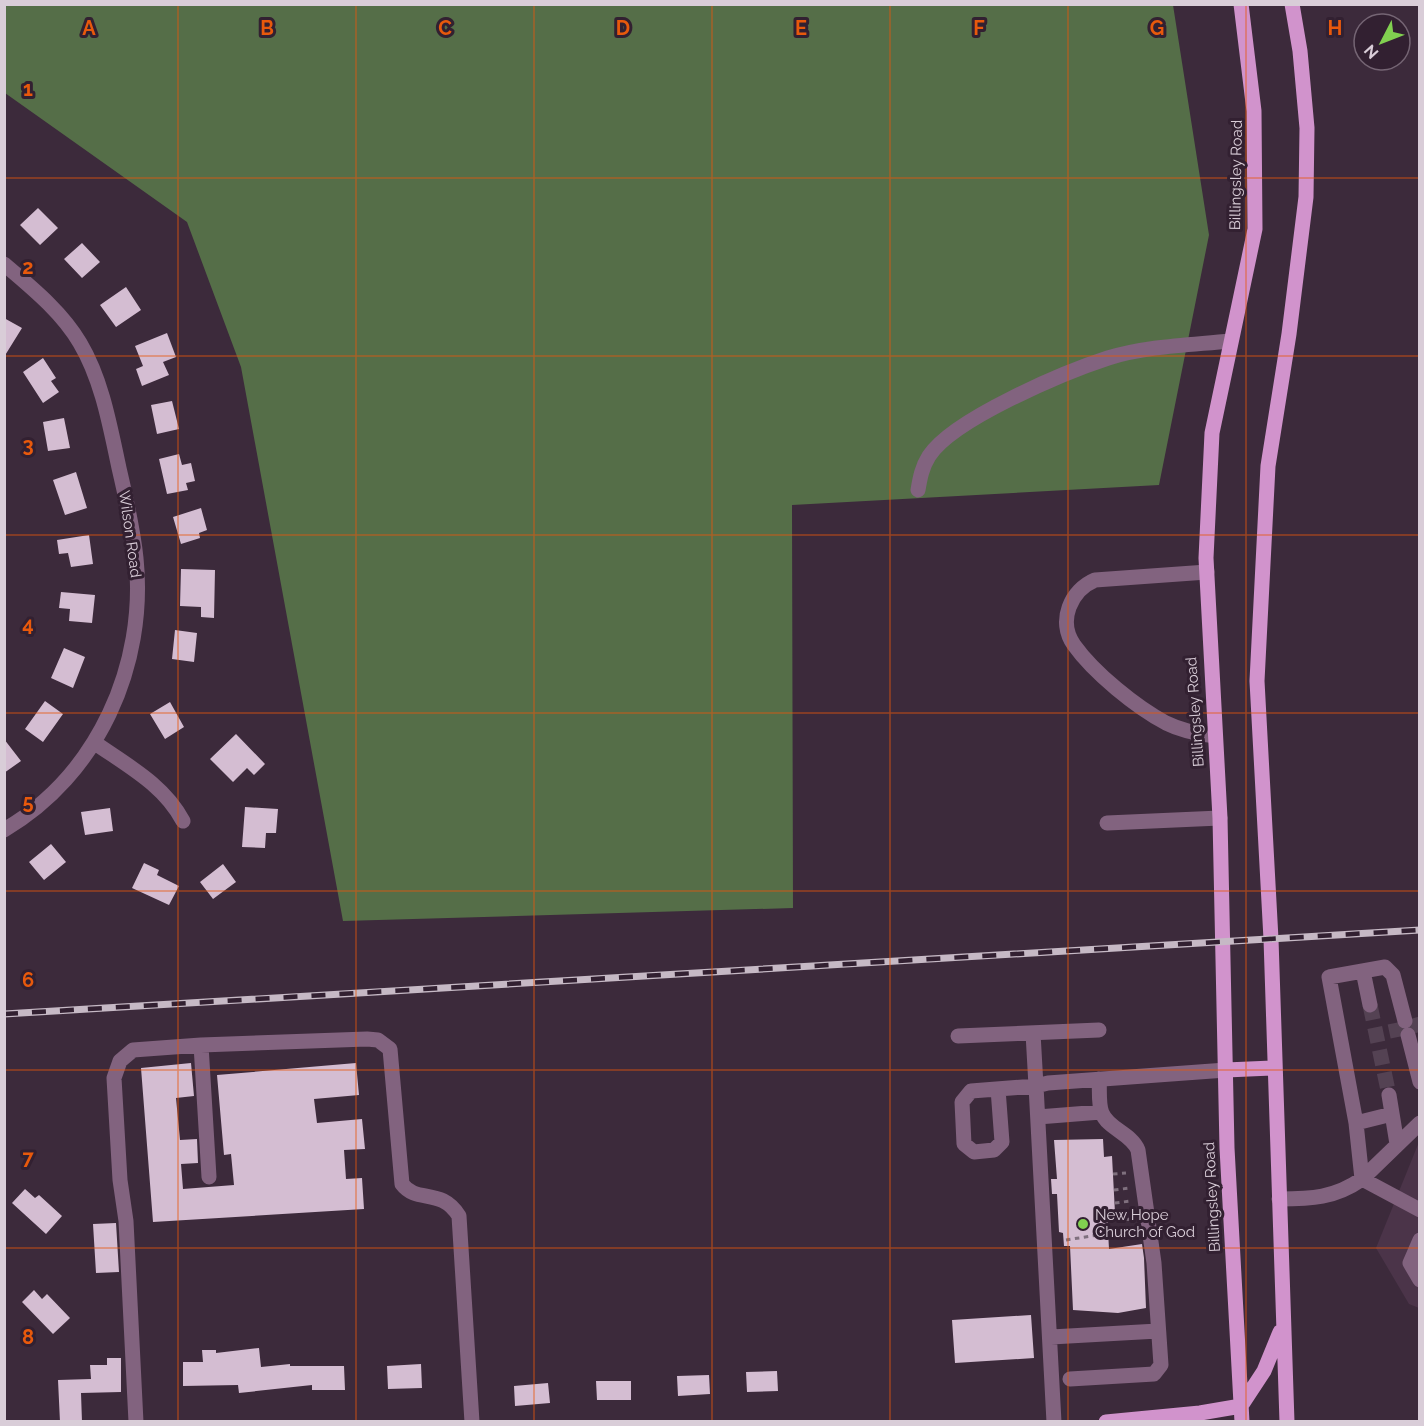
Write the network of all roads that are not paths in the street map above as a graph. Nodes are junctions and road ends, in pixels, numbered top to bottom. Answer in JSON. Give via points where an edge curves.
{"nodes":[{"id":1,"x":1240,"y":4,"type":"edge"},
{"id":2,"x":1292,"y":4,"type":"edge"},
{"id":3,"x":4,"y":264,"type":"edge"},
{"id":4,"x":1230,"y":341,"type":"junction"},
{"id":5,"x":918,"y":490,"type":"dead end"},
{"id":6,"x":1207,"y":572,"type":"junction"},
{"id":7,"x":1215,"y":736,"type":"junction"},
{"id":8,"x":95,"y":743,"type":"junction"},
{"id":9,"x":1220,"y":818,"type":"junction"},
{"id":10,"x":183,"y":821,"type":"dead end"},
{"id":11,"x":1107,"y":824,"type":"dead end"},
{"id":12,"x":4,"y":830,"type":"edge"},
{"id":13,"x":1363,"y":971,"type":"junction"},
{"id":14,"x":1370,"y":1005,"type":"tunnel mouth"},
{"id":15,"x":1099,"y":1030,"type":"dead end"},
{"id":16,"x":1033,"y":1033,"type":"junction"},
{"id":17,"x":958,"y":1036,"type":"dead end"},
{"id":18,"x":201,"y":1045,"type":"junction"},
{"id":19,"x":1274,"y":1068,"type":"junction"},
{"id":20,"x":1226,"y":1070,"type":"junction"},
{"id":21,"x":1099,"y":1079,"type":"junction"},
{"id":22,"x":1419,"y":1082,"type":"edge"},
{"id":23,"x":1036,"y":1086,"type":"junction"},
{"id":24,"x":998,"y":1089,"type":"dead end"},
{"id":25,"x":1389,"y":1095,"type":"tunnel mouth"},
{"id":26,"x":1101,"y":1112,"type":"junction"},
{"id":27,"x":1392,"y":1114,"type":"junction"},
{"id":28,"x":1038,"y":1117,"type":"junction"},
{"id":29,"x":1419,"y":1123,"type":"edge"},
{"id":30,"x":1356,"y":1124,"type":"junction"},
{"id":31,"x":1397,"y":1144,"type":"junction"},
{"id":32,"x":209,"y":1177,"type":"dead end"},
{"id":33,"x":1362,"y":1179,"type":"junction"},
{"id":34,"x":1279,"y":1199,"type":"junction"},
{"id":35,"x":1419,"y":1210,"type":"edge"},
{"id":36,"x":1419,"y":1240,"type":"edge"},
{"id":37,"x":1419,"y":1280,"type":"edge"},
{"id":38,"x":1284,"y":1319,"type":"junction"},
{"id":39,"x":1158,"y":1331,"type":"junction"},
{"id":40,"x":1051,"y":1337,"type":"junction"},
{"id":41,"x":1070,"y":1378,"type":"dead end"},
{"id":42,"x":1241,"y":1406,"type":"junction"},
{"id":43,"x":136,"y":1422,"type":"edge"},
{"id":44,"x":472,"y":1422,"type":"edge"},
{"id":45,"x":1054,"y":1422,"type":"edge"},
{"id":46,"x":1106,"y":1422,"type":"edge"},
{"id":47,"x":1242,"y":1422,"type":"edge"},
{"id":48,"x":1287,"y":1422,"type":"edge"}],
"edges":[{"from":1,"to":4,"type":"main road","name":"Billingsley Road","via":[[1254,111],[1255,229]]},
{"from":2,"to":19,"type":"main road","via":[[1307,128],[1305,197],[1268,466],[1257,681]]},
{"from":3,"to":8,"type":"street","name":"Wilson Road","via":[[54,311],[88,356],[110,424],[128,506],[138,590],[131,649],[125,676]]},
{"from":4,"to":5,"type":"street","via":[[1155,348],[1109,358],[1022,394],[946,438],[926,462]]},
{"from":4,"to":6,"type":"main road","name":"Billingsley Road","via":[[1212,432]]},
{"from":6,"to":7,"type":"main road","name":"Billingsley Road"},
{"from":6,"to":7,"type":"street","via":[[1095,580],[1072,597],[1067,626],[1074,646],[1142,708],[1189,733]]},
{"from":7,"to":9,"type":"main road","name":"Billingsley Road"},
{"from":8,"to":10,"type":"street","via":[[152,782]]},
{"from":8,"to":12,"type":"street","name":"Wilson Road","via":[[39,806]]},
{"from":9,"to":11,"type":"street"},
{"from":9,"to":20,"type":"main road","name":"Billingsley Road"},
{"from":13,"to":14,"type":"street"},
{"from":13,"to":22,"type":"street","via":[[1385,967],[1393,975]]},
{"from":13,"to":30,"type":"street","via":[[1329,977]]},
{"from":15,"to":16,"type":"street"},
{"from":16,"to":17,"type":"street"},
{"from":16,"to":23,"type":"street"},
{"from":18,"to":32,"type":"street"},
{"from":18,"to":43,"type":"street","via":[[133,1050],[120,1061],[114,1078]]},
{"from":18,"to":44,"type":"street","via":[[367,1039],[378,1040],[390,1049],[402,1184],[407,1191],[446,1201],[459,1216]]},
{"from":19,"to":20,"type":"main road"},
{"from":19,"to":34,"type":"main road"},
{"from":20,"to":21,"type":"street"},
{"from":20,"to":42,"type":"main road","name":"Billingsley Road"},
{"from":21,"to":23,"type":"street"},
{"from":21,"to":26,"type":"street"},
{"from":23,"to":24,"type":"street"},
{"from":23,"to":28,"type":"street"},
{"from":25,"to":27,"type":"street"},
{"from":26,"to":28,"type":"street"},
{"from":26,"to":39,"type":"street","via":[[1138,1150],[1154,1263]]},
{"from":27,"to":30,"type":"street"},
{"from":27,"to":31,"type":"street"},
{"from":28,"to":40,"type":"street"},
{"from":29,"to":31,"type":"street"},
{"from":30,"to":33,"type":"street"},
{"from":31,"to":33,"type":"street"},
{"from":33,"to":34,"type":"street","via":[[1335,1194]]},
{"from":33,"to":35,"type":"street"},
{"from":34,"to":38,"type":"main road"},
{"from":36,"to":37,"type":"street","via":[[1410,1263]]},
{"from":38,"to":42,"type":"main road","via":[[1277,1346]]},
{"from":38,"to":48,"type":"main road"},
{"from":39,"to":40,"type":"street"},
{"from":39,"to":41,"type":"street","via":[[1161,1365],[1154,1374]]},
{"from":40,"to":45,"type":"street"},
{"from":42,"to":46,"type":"main road"},
{"from":42,"to":47,"type":"main road","name":"Billingsley Road"}]}
